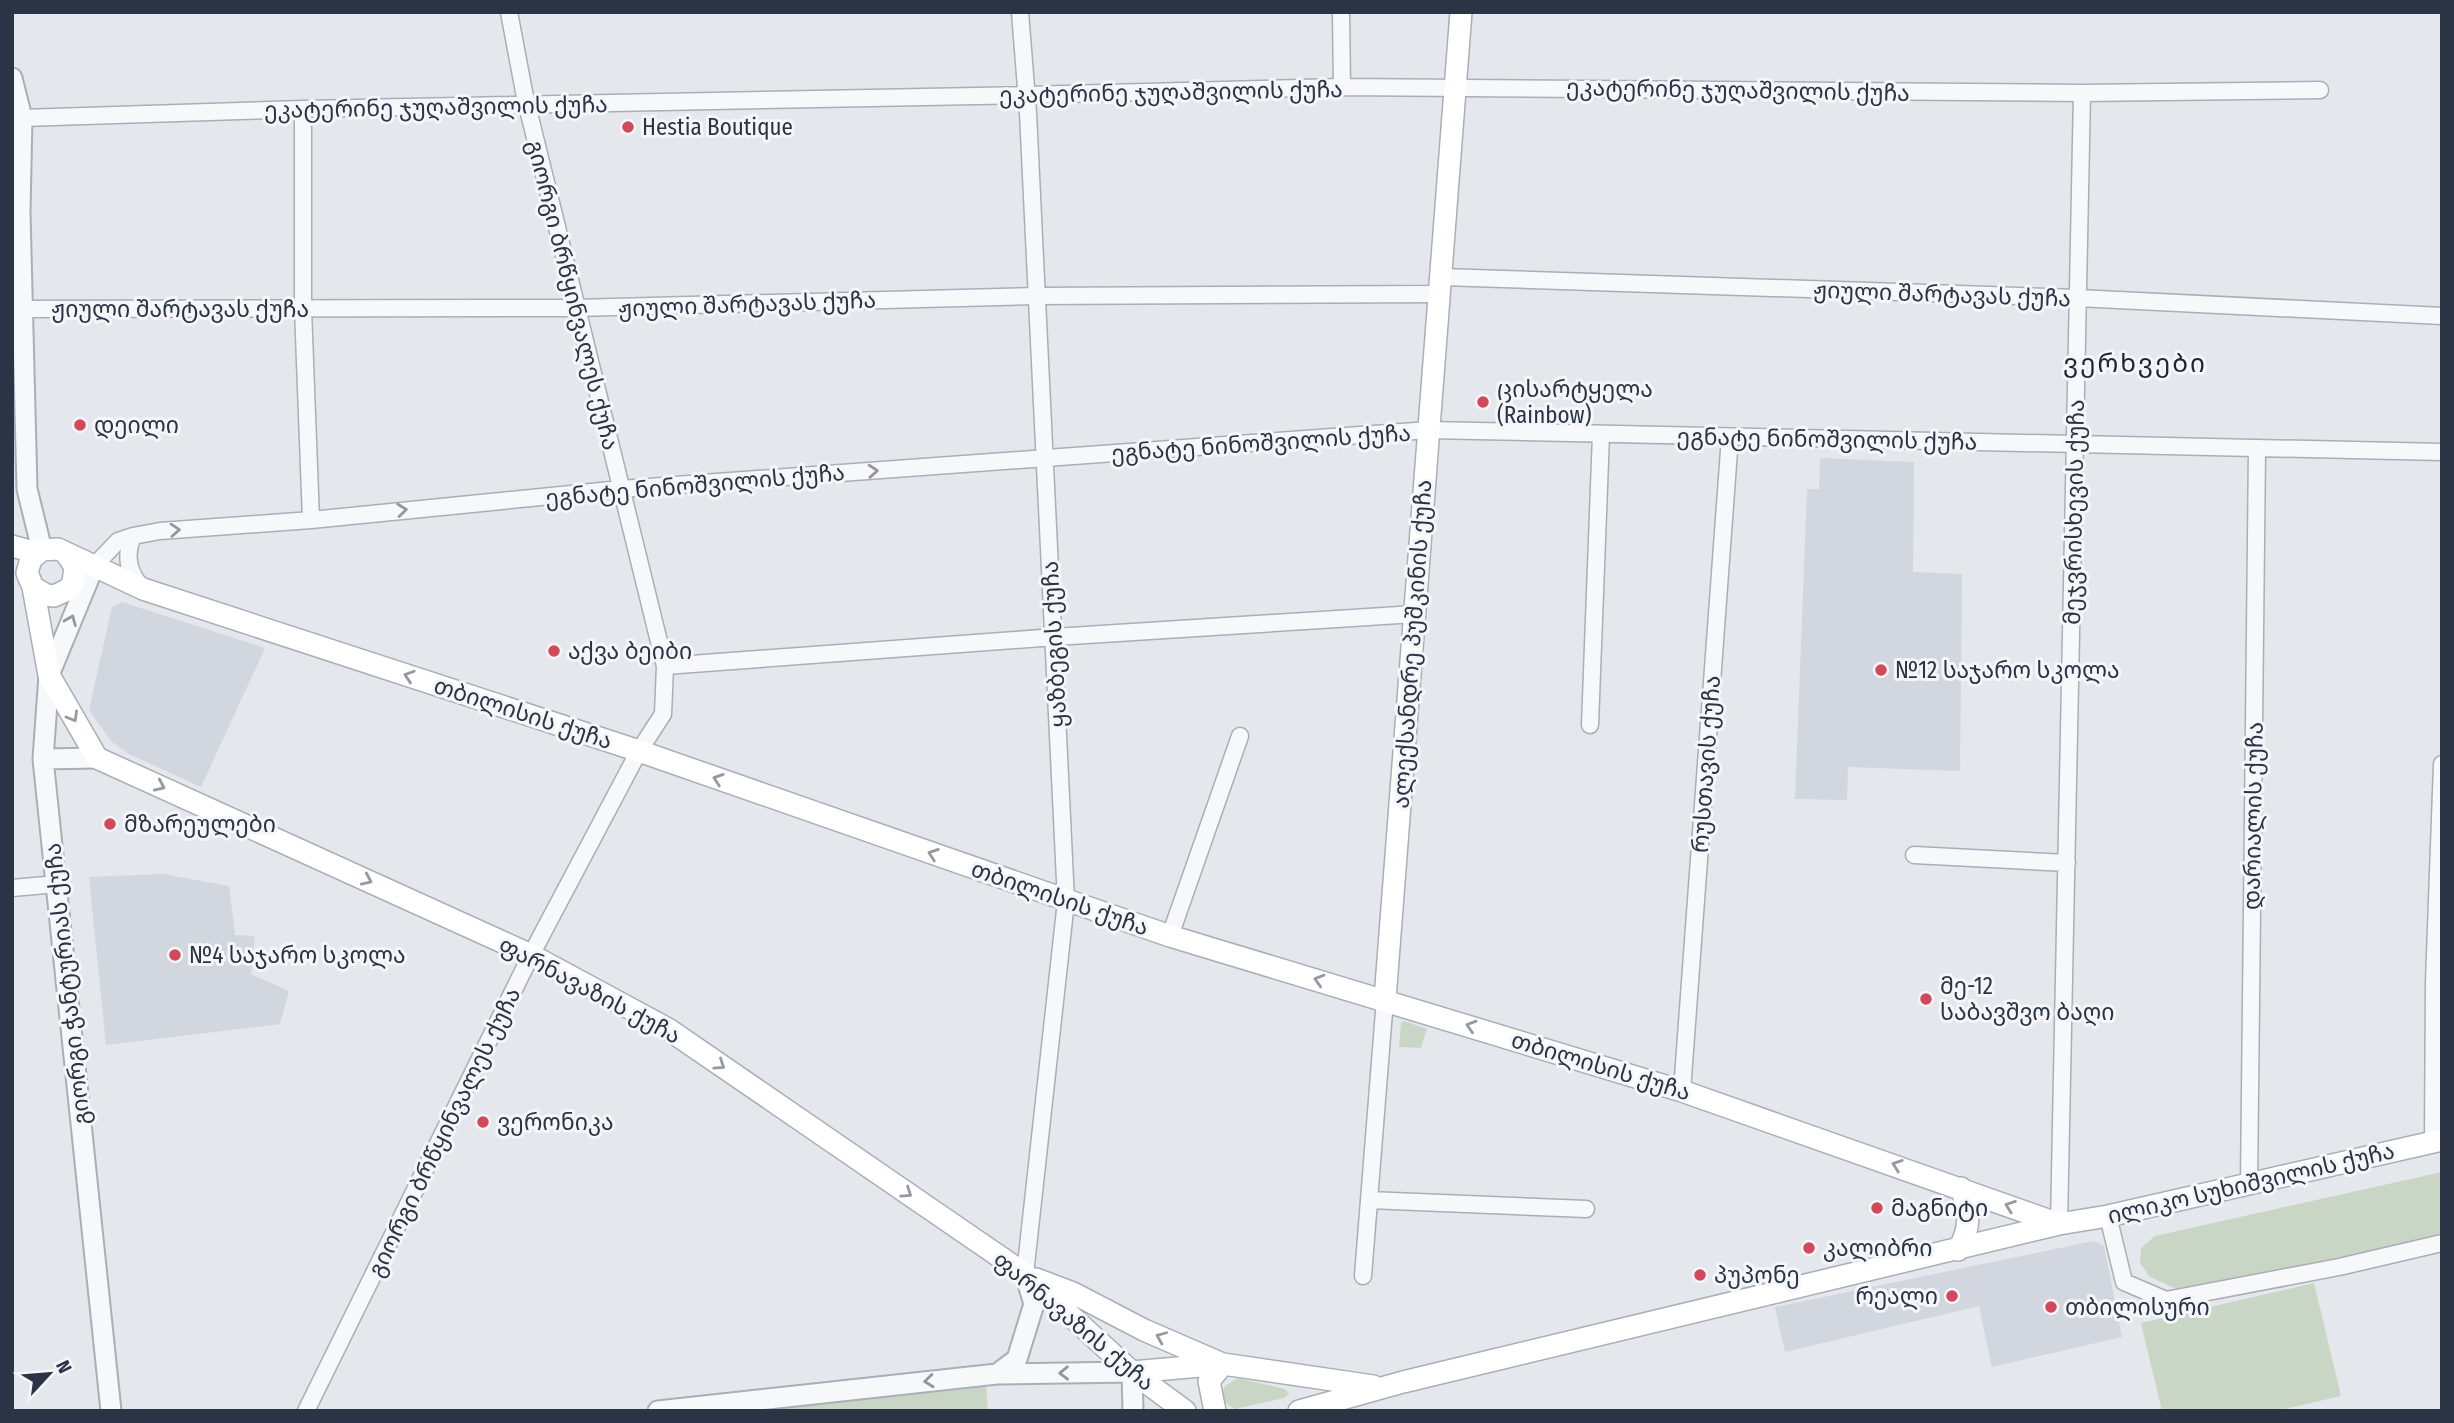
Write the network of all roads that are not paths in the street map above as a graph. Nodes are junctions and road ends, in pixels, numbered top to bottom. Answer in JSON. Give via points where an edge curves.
{"nodes":[{"id":1,"x":509,"y":12,"type":"edge"},
{"id":2,"x":1020,"y":12,"type":"edge"},
{"id":3,"x":1341,"y":12,"type":"edge"},
{"id":4,"x":1461,"y":12,"type":"edge"},
{"id":5,"x":12,"y":78,"type":"edge"},
{"id":6,"x":1342,"y":87,"type":"junction"},
{"id":7,"x":1456,"y":87,"type":"junction"},
{"id":8,"x":2320,"y":90,"type":"dead end"},
{"id":9,"x":2082,"y":93,"type":"junction"},
{"id":10,"x":1026,"y":95,"type":"junction"},
{"id":11,"x":527,"y":105,"type":"junction"},
{"id":12,"x":303,"y":109,"type":"junction"},
{"id":13,"x":22,"y":118,"type":"junction"},
{"id":14,"x":16,"y":213,"type":"edge"},
{"id":15,"x":1441,"y":285,"type":"junction"},
{"id":16,"x":1036,"y":296,"type":"junction"},
{"id":17,"x":2078,"y":298,"type":"junction"},
{"id":18,"x":17,"y":309,"type":"edge"},
{"id":19,"x":303,"y":309,"type":"junction"},
{"id":20,"x":576,"y":309,"type":"junction"},
{"id":21,"x":2442,"y":316,"type":"edge"},
{"id":22,"x":1429,"y":430,"type":"junction"},
{"id":23,"x":1601,"y":434,"type":"junction"},
{"id":24,"x":1730,"y":437,"type":"junction"},
{"id":25,"x":2075,"y":444,"type":"junction"},
{"id":26,"x":2257,"y":448,"type":"junction"},
{"id":27,"x":2442,"y":452,"type":"edge"},
{"id":28,"x":1045,"y":458,"type":"junction"},
{"id":29,"x":621,"y":489,"type":"junction"},
{"id":30,"x":311,"y":520,"type":"junction"},
{"id":31,"x":133,"y":536,"type":"junction"},
{"id":32,"x":12,"y":546,"type":"edge"},
{"id":33,"x":39,"y":552,"type":"junction"},
{"id":34,"x":66,"y":553,"type":"junction"},
{"id":35,"x":12,"y":563,"type":"edge"},
{"id":36,"x":94,"y":566,"type":"junction"},
{"id":37,"x":31,"y":584,"type":"junction"},
{"id":38,"x":143,"y":589,"type":"junction"},
{"id":39,"x":67,"y":590,"type":"junction"},
{"id":40,"x":1415,"y":614,"type":"junction"},
{"id":41,"x":1055,"y":637,"type":"junction"},
{"id":42,"x":665,"y":666,"type":"junction"},
{"id":43,"x":49,"y":675,"type":"junction"},
{"id":44,"x":1590,"y":725,"type":"dead end"},
{"id":45,"x":1240,"y":736,"type":"dead end"},
{"id":46,"x":639,"y":751,"type":"junction"},
{"id":47,"x":97,"y":758,"type":"junction"},
{"id":48,"x":43,"y":760,"type":"junction"},
{"id":49,"x":2442,"y":764,"type":"edge"},
{"id":50,"x":1914,"y":855,"type":"dead end"},
{"id":51,"x":2067,"y":863,"type":"junction"},
{"id":52,"x":57,"y":884,"type":"junction"},
{"id":53,"x":12,"y":888,"type":"edge"},
{"id":54,"x":1066,"y":901,"type":"junction"},
{"id":55,"x":1170,"y":936,"type":"junction"},
{"id":56,"x":531,"y":955,"type":"junction"},
{"id":57,"x":1385,"y":999,"type":"junction"},
{"id":58,"x":1682,"y":1091,"type":"junction"},
{"id":59,"x":2437,"y":1141,"type":"edge"},
{"id":60,"x":2249,"y":1185,"type":"junction"},
{"id":61,"x":1961,"y":1188,"type":"junction"},
{"id":62,"x":1369,"y":1200,"type":"junction"},
{"id":63,"x":1586,"y":1209,"type":"dead end"},
{"id":64,"x":2108,"y":1216,"type":"junction"},
{"id":65,"x":2059,"y":1224,"type":"junction"},
{"id":66,"x":2442,"y":1243,"type":"edge"},
{"id":67,"x":1958,"y":1250,"type":"junction"},
{"id":68,"x":1025,"y":1274,"type":"junction"},
{"id":69,"x":1363,"y":1276,"type":"dead end"},
{"id":70,"x":1223,"y":1364,"type":"junction"},
{"id":71,"x":1132,"y":1372,"type":"junction"},
{"id":72,"x":1278,"y":1372,"type":"junction"},
{"id":73,"x":997,"y":1374,"type":"junction"},
{"id":74,"x":1383,"y":1387,"type":"junction"},
{"id":75,"x":111,"y":1411,"type":"edge"},
{"id":76,"x":306,"y":1411,"type":"edge"},
{"id":77,"x":658,"y":1411,"type":"edge"},
{"id":78,"x":1133,"y":1411,"type":"edge"},
{"id":79,"x":1185,"y":1411,"type":"edge"},
{"id":80,"x":1215,"y":1411,"type":"edge"},
{"id":81,"x":1286,"y":1411,"type":"edge"},
{"id":82,"x":1299,"y":1411,"type":"edge"}],
"edges":[{"from":1,"to":11,"type":"street","name":"გიორგი ბრწყინვალეს ქუჩა"},
{"from":2,"to":10,"type":"street","name":"ყაზბეგის ქუჩა"},
{"from":3,"to":6,"type":"street"},
{"from":4,"to":7,"type":"main road","name":"ალექსანდრე პუშკინის ქუჩა"},
{"from":5,"to":13,"type":"street"},
{"from":6,"to":7,"type":"street","name":"ეკატერინე ჯუღაშვილის ქუჩა"},
{"from":6,"to":10,"type":"street","name":"ეკატერინე ჯუღაშვილის ქუჩა"},
{"from":7,"to":9,"type":"street","name":"ეკატერინე ჯუღაშვილის ქუჩა"},
{"from":7,"to":15,"type":"main road","name":"ალექსანდრე პუშკინის ქუჩა"},
{"from":8,"to":9,"type":"street","name":"ეკატერინე ჯუღაშვილის ქუჩა"},
{"from":9,"to":17,"type":"street","name":"მეჯვრისხევის ქუჩა"},
{"from":10,"to":11,"type":"street","name":"ეკატერინე ჯუღაშვილის ქუჩა"},
{"from":10,"to":16,"type":"street","name":"ყაზბეგის ქუჩა"},
{"from":11,"to":12,"type":"street","name":"ეკატერინე ჯუღაშვილის ქუჩა"},
{"from":11,"to":20,"type":"street","name":"გიორგი ბრწყინვალეს ქუჩა"},
{"from":12,"to":13,"type":"street","name":"ეკატერინე ჯუღაშვილის ქუჩა"},
{"from":12,"to":19,"type":"street"},
{"from":13,"to":14,"type":"street"},
{"from":14,"to":18,"type":"street"},
{"from":15,"to":16,"type":"street","name":"ჟიული შარტავას ქუჩა"},
{"from":15,"to":17,"type":"street","name":"ჟიული შარტავას ქუჩა"},
{"from":15,"to":22,"type":"main road","name":"ალექსანდრე პუშკინის ქუჩა"},
{"from":16,"to":20,"type":"street","name":"ჟიული შარტავას ქუჩა"},
{"from":16,"to":28,"type":"street","name":"ყაზბეგის ქუჩა"},
{"from":17,"to":21,"type":"street","name":"ჟიული შარტავას ქუჩა"},
{"from":17,"to":25,"type":"street","name":"მეჯვრისხევის ქუჩა"},
{"from":18,"to":19,"type":"street","name":"ჟიული შარტავას ქუჩა"},
{"from":18,"to":33,"type":"street","via":[[27,489]]},
{"from":19,"to":20,"type":"street","name":"ჟიული შარტავას ქუჩა"},
{"from":19,"to":30,"type":"street"},
{"from":20,"to":29,"type":"street","name":"გიორგი ბრწყინვალეს ქუჩა"},
{"from":22,"to":23,"type":"street","name":"ეგნატე ნინოშვილის ქუჩა"},
{"from":22,"to":28,"type":"street","name":"ეგნატე ნინოშვილის ქუჩა"},
{"from":22,"to":40,"type":"main road","name":"ალექსანდრე პუშკინის ქუჩა"},
{"from":23,"to":24,"type":"street","name":"ეგნატე ნინოშვილის ქუჩა"},
{"from":23,"to":44,"type":"street"},
{"from":24,"to":25,"type":"street","name":"ეგნატე ნინოშვილის ქუჩა"},
{"from":24,"to":58,"type":"street","name":"რუსთავის ქუჩა"},
{"from":25,"to":26,"type":"street","name":"ეგნატე ნინოშვილის ქუჩა"},
{"from":25,"to":51,"type":"street","name":"მეჯვრისხევის ქუჩა"},
{"from":26,"to":27,"type":"street","name":"ეგნატე ნინოშვილის ქუჩა"},
{"from":26,"to":60,"type":"street","name":"დარიალის ქუჩა"},
{"from":29,"to":28,"type":"street","name":"ეგნატე ნინოშვილის ქუჩა","one_way":true},
{"from":28,"to":41,"type":"street","name":"ყაზბეგის ქუჩა"},
{"from":30,"to":29,"type":"street","name":"ეგნატე ნინოშვილის ქუჩა","one_way":true},
{"from":29,"to":42,"type":"street","name":"გიორგი ბრწყინვალეს ქუჩა"},
{"from":31,"to":30,"type":"street","name":"ეგნატე ნინოშვილის ქუჩა","one_way":true},
{"from":31,"to":36,"type":"street","name":"ეგნატე ნინოშვილის ქუჩა","via":[[118,541]]},
{"from":31,"to":38,"type":"street","via":[[127,558]]},
{"from":32,"to":33,"type":"main road"},
{"from":33,"to":34,"type":"main road","via":[[58,549]]},
{"from":33,"to":37,"type":"main road","via":[[28,565]]},
{"from":34,"to":36,"type":"main road","name":"თბილისის ქუჩა"},
{"from":34,"to":39,"type":"main road","via":[[75,575]]},
{"from":35,"to":37,"type":"main road"},
{"from":36,"to":38,"type":"main road","name":"თბილისის ქუჩა"},
{"from":36,"to":39,"type":"street"},
{"from":43,"to":36,"type":"street","name":"გიორგი ჭანტურიას ქუჩა","one_way":true},
{"from":37,"to":39,"type":"main road","via":[[46,595]]},
{"from":37,"to":43,"type":"main road"},
{"from":46,"to":38,"type":"main road","name":"თბილისის ქუჩა","one_way":true},
{"from":40,"to":41,"type":"street"},
{"from":40,"to":57,"type":"main road","name":"ალექსანდრე პუშკინის ქუჩა"},
{"from":41,"to":42,"type":"street"},
{"from":41,"to":54,"type":"street","name":"ყაზბეგის ქუჩა"},
{"from":42,"to":46,"type":"street","name":"გიორგი ბრწყინვალეს ქუჩა","via":[[663,714]]},
{"from":43,"to":47,"type":"main road","one_way":true},
{"from":43,"to":48,"type":"street","name":"გიორგი ჭანტურიას ქუჩა"},
{"from":45,"to":55,"type":"street"},
{"from":54,"to":46,"type":"main road","name":"თბილისის ქუჩა","one_way":true},
{"from":46,"to":56,"type":"street","name":"გიორგი ბრწყინვალეს ქუჩა"},
{"from":47,"to":48,"type":"street"},
{"from":47,"to":56,"type":"main road","name":"ფარნავაზის ქუჩა","one_way":true},
{"from":48,"to":52,"type":"street","name":"გიორგი ჭანტურიას ქუჩა"},
{"from":49,"to":59,"type":"street","via":[[2434,982]]},
{"from":50,"to":51,"type":"street"},
{"from":51,"to":65,"type":"street","name":"მეჯვრისხევის ქუჩა"},
{"from":52,"to":53,"type":"street"},
{"from":52,"to":75,"type":"street","name":"გიორგი ჭანტურიას ქუჩა"},
{"from":54,"to":55,"type":"main road","name":"თბილისის ქუჩა"},
{"from":54,"to":68,"type":"street","name":"ყაზბეგის ქუჩა"},
{"from":57,"to":55,"type":"main road","name":"თბილისის ქუჩა","one_way":true},
{"from":56,"to":68,"type":"main road","name":"ფარნავაზის ქუჩა","one_way":true,"via":[[668,1029]]},
{"from":56,"to":76,"type":"street","name":"გიორგი ბრწყინვალეს ქუჩა"},
{"from":58,"to":57,"type":"main road","name":"თბილისის ქუჩა","one_way":true},
{"from":57,"to":62,"type":"street","name":"ალექსანდრე პუშკინის ქუჩა"},
{"from":61,"to":58,"type":"main road","name":"თბილისის ქუჩა","one_way":true},
{"from":59,"to":60,"type":"main road","name":"ილიკო სუხიშვილის ქუჩა"},
{"from":60,"to":64,"type":"main road","name":"ილიკო სუხიშვილის ქუჩა"},
{"from":65,"to":61,"type":"main road","name":"თბილისის ქუჩა","one_way":true},
{"from":61,"to":67,"type":"main road","via":[[1969,1222]]},
{"from":62,"to":63,"type":"street"},
{"from":62,"to":69,"type":"street","name":"ალექსანდრე პუშკინის ქუჩა"},
{"from":64,"to":65,"type":"main road","name":"ილიკო სუხიშვილის ქუჩა"},
{"from":64,"to":66,"type":"street","via":[[2124,1282],[2166,1300]]},
{"from":65,"to":67,"type":"main road","name":"ილიკო სუხიშვილის ქუჩა"},
{"from":67,"to":74,"type":"main road","name":"ილიკო სუხიშვილის ქუჩა"},
{"from":70,"to":68,"type":"main road","one_way":true},
{"from":68,"to":71,"type":"main road","name":"ფარნავაზის ქუჩა"},
{"from":68,"to":73,"type":"street","via":[[1034,1304],[1017,1359]]},
{"from":70,"to":71,"type":"main road"},
{"from":70,"to":72,"type":"main road"},
{"from":70,"to":80,"type":"main road","via":[[1209,1381]]},
{"from":71,"to":73,"type":"street","one_way":true},
{"from":71,"to":78,"type":"street"},
{"from":71,"to":79,"type":"main road","name":"ფარნავაზის ქუჩა"},
{"from":72,"to":74,"type":"main road"},
{"from":72,"to":81,"type":"main road","via":[[1293,1388],[1294,1400]]},
{"from":73,"to":77,"type":"street","one_way":true},
{"from":74,"to":82,"type":"main road","name":"ილიკო სუხიშვილის ქუჩა"}]}
